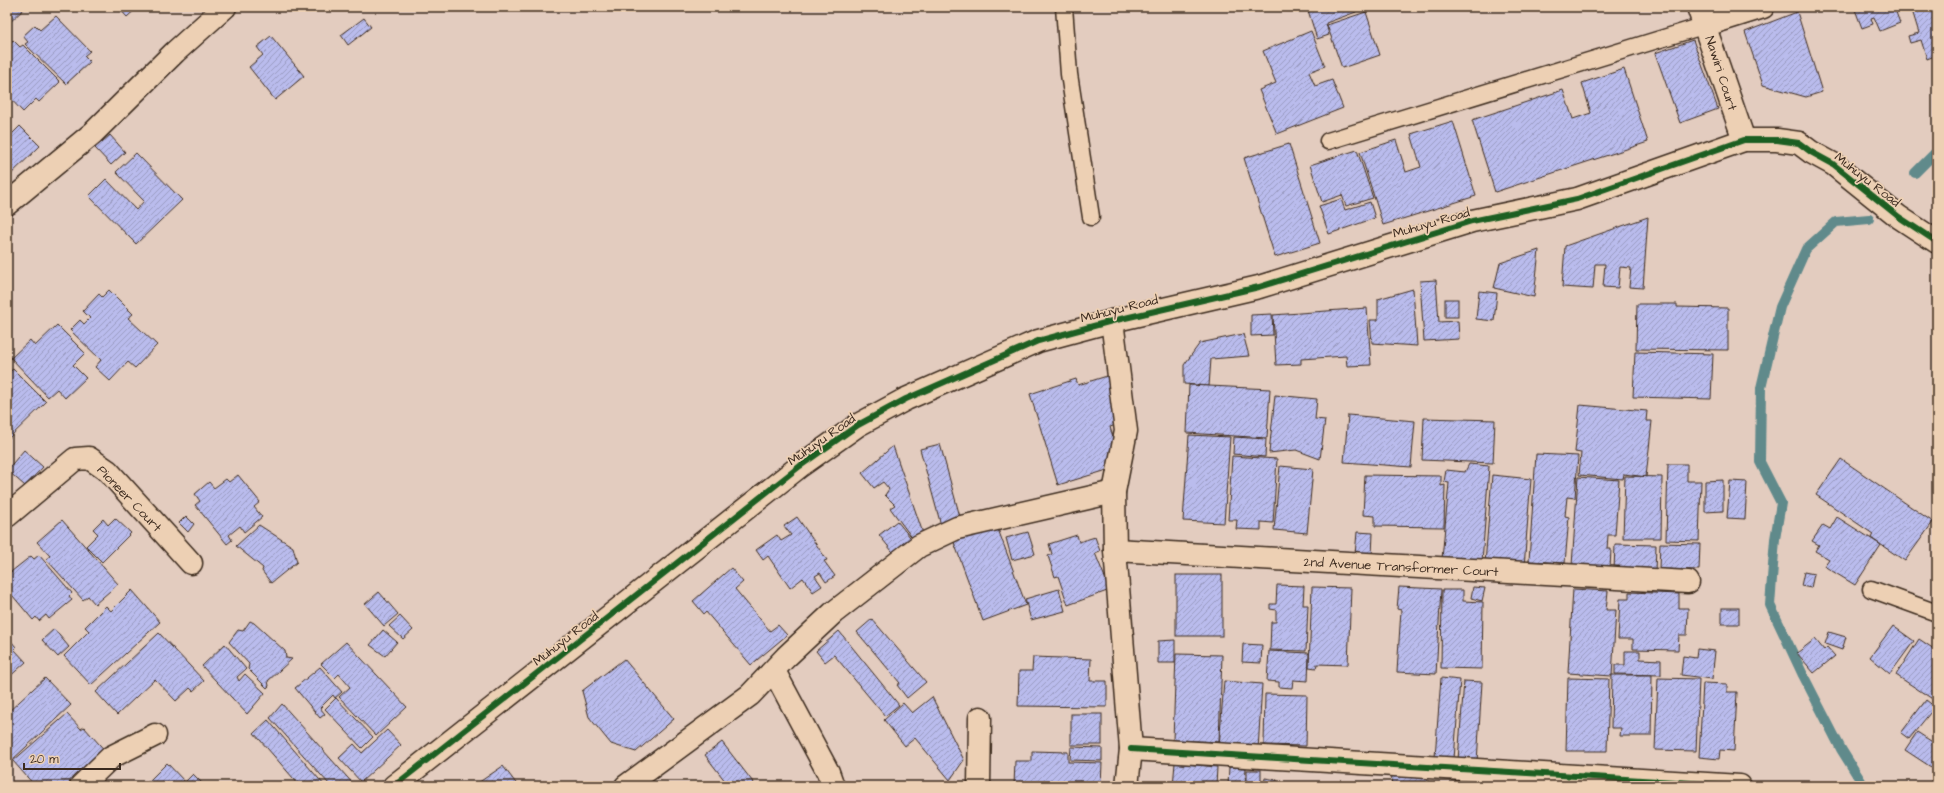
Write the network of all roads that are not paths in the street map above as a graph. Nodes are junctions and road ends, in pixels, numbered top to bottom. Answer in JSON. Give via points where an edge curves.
{"nodes":[{"id":1,"x":225,"y":7,"type":"edge"},
{"id":2,"x":1064,"y":7,"type":"edge"},
{"id":3,"x":1763,"y":7,"type":"edge"},
{"id":4,"x":1702,"y":16,"type":"edge"},
{"id":5,"x":1744,"y":140,"type":"junction"},
{"id":6,"x":1328,"y":141,"type":"dead end"},
{"id":7,"x":7,"y":204,"type":"edge"},
{"id":8,"x":1091,"y":217,"type":"dead end"},
{"id":9,"x":1937,"y":242,"type":"edge"},
{"id":10,"x":1112,"y":321,"type":"junction"},
{"id":11,"x":1114,"y":492,"type":"junction"},
{"id":12,"x":7,"y":516,"type":"edge"},
{"id":13,"x":1115,"y":550,"type":"junction"},
{"id":14,"x":191,"y":563,"type":"dead end"},
{"id":15,"x":1688,"y":582,"type":"dead end"},
{"id":16,"x":1871,"y":589,"type":"dead end"},
{"id":17,"x":1937,"y":613,"type":"edge"},
{"id":18,"x":774,"y":671,"type":"junction"},
{"id":19,"x":980,"y":718,"type":"dead end"},
{"id":20,"x":155,"y":736,"type":"dead end"},
{"id":21,"x":1130,"y":749,"type":"junction"},
{"id":22,"x":81,"y":786,"type":"edge"},
{"id":23,"x":394,"y":786,"type":"edge"},
{"id":24,"x":626,"y":786,"type":"edge"},
{"id":25,"x":833,"y":786,"type":"edge"},
{"id":26,"x":979,"y":786,"type":"edge"},
{"id":27,"x":1127,"y":786,"type":"edge"},
{"id":28,"x":1740,"y":786,"type":"edge"}],
"edges":[{"from":1,"to":7,"type":"street","via":[[93,133]]},
{"from":2,"to":8,"type":"lane","via":[[1069,74]]},
{"from":3,"to":4,"type":"street"},
{"from":4,"to":5,"type":"street","name":"Nawiri Court"},
{"from":4,"to":6,"type":"lane"},
{"from":5,"to":9,"type":"street","name":"Muhuyu Road","via":[[1799,142],[1833,164],[1899,217]]},
{"from":5,"to":10,"type":"street","name":"Muhuyu Road","via":[[1577,199],[1472,221],[1259,286]]},
{"from":10,"to":11,"type":"street","via":[[1126,431]]},
{"from":10,"to":23,"type":"street","name":"Muhuyu Road","via":[[1038,341],[906,399],[858,425],[800,466]]},
{"from":11,"to":13,"type":"street"},
{"from":11,"to":18,"type":"street","via":[[957,528],[919,546],[833,613]]},
{"from":12,"to":14,"type":"street","name":"Pioneer Court","via":[[75,459],[89,458],[108,471]]},
{"from":13,"to":15,"type":"street","name":"2nd Avenue Transformer Court"},
{"from":13,"to":21,"type":"street"},
{"from":16,"to":17,"type":"lane"},
{"from":18,"to":24,"type":"street","via":[[750,695]]},
{"from":18,"to":25,"type":"street"},
{"from":19,"to":26,"type":"street"},
{"from":20,"to":22,"type":"street","via":[[111,757]]},
{"from":21,"to":27,"type":"street"},
{"from":21,"to":28,"type":"street"}]}
